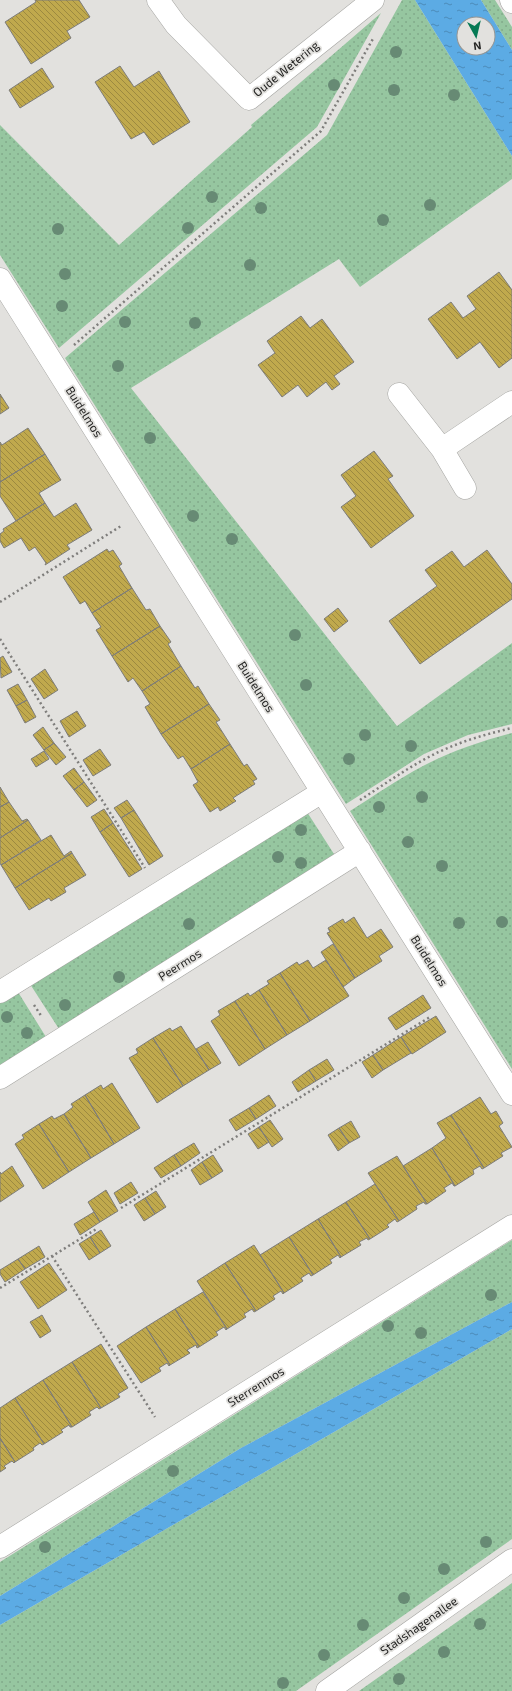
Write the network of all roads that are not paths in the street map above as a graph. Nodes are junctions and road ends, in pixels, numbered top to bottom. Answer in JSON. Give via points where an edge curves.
{"nodes":[{"id":1,"x":158,"y":0,"type":"edge"},
{"id":2,"x":372,"y":0,"type":"edge"},
{"id":3,"x":0,"y":279,"type":"edge"},
{"id":4,"x":399,"y":394,"type":"dead end"},
{"id":5,"x":512,"y":402,"type":"edge"},
{"id":6,"x":442,"y":449,"type":"junction"},
{"id":7,"x":465,"y":488,"type":"dead end"},
{"id":8,"x":322,"y":792,"type":"junction"},
{"id":9,"x":360,"y":851,"type":"junction"},
{"id":10,"x":0,"y":992,"type":"edge"},
{"id":11,"x":0,"y":1078,"type":"edge"},
{"id":12,"x":512,"y":1094,"type":"edge"},
{"id":13,"x":512,"y":1226,"type":"edge"},
{"id":14,"x":0,"y":1547,"type":"edge"},
{"id":15,"x":512,"y":1560,"type":"edge"},
{"id":16,"x":326,"y":1691,"type":"edge"}],
"edges":[{"from":1,"to":2,"type":"street","name":"Oude Wetering","via":[[176,25],[249,99]]},
{"from":3,"to":8,"type":"street","name":"Buidelmos"},
{"from":4,"to":6,"type":"street"},
{"from":5,"to":6,"type":"street"},
{"from":6,"to":7,"type":"street"},
{"from":8,"to":9,"type":"street","name":"Buidelmos"},
{"from":8,"to":10,"type":"street"},
{"from":9,"to":11,"type":"street","name":"Peermos"},
{"from":9,"to":12,"type":"street","name":"Buidelmos"},
{"from":13,"to":14,"type":"street","name":"Sterrenmos"},
{"from":15,"to":16,"type":"street","name":"Stadshagenallee"}]}
